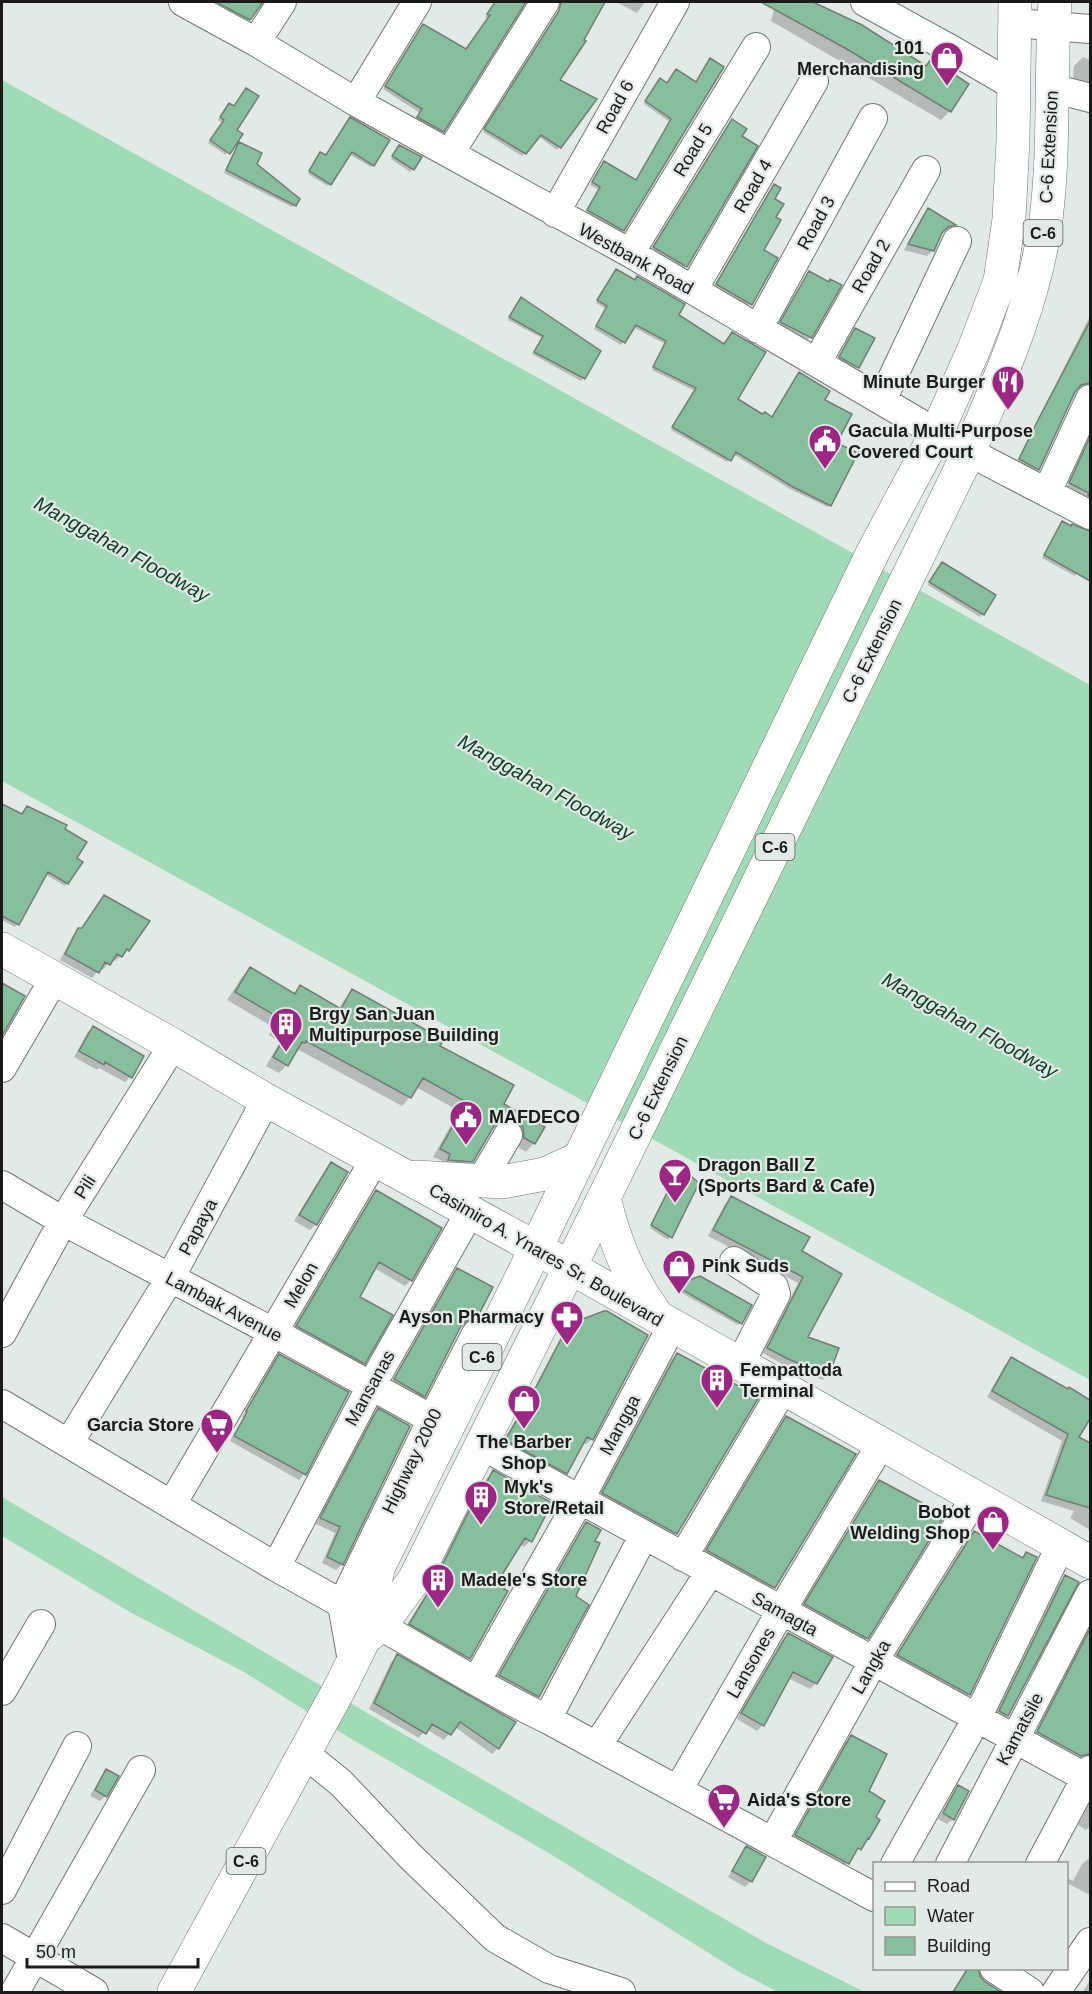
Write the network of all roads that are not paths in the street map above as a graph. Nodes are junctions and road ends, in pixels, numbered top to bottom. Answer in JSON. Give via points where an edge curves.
{"nodes":[{"id":1,"x":183,"y":2,"type":"edge"},
{"id":2,"x":282,"y":2,"type":"edge"},
{"id":3,"x":417,"y":2,"type":"edge"},
{"id":4,"x":545,"y":2,"type":"edge"},
{"id":5,"x":675,"y":2,"type":"edge"},
{"id":6,"x":865,"y":2,"type":"edge"},
{"id":7,"x":1015,"y":12,"type":"edge"},
{"id":8,"x":1054,"y":14,"type":"edge"},
{"id":9,"x":1090,"y":29,"type":"edge"},
{"id":10,"x":256,"y":42,"type":"junction"},
{"id":11,"x":756,"y":47,"type":"dead end"},
{"id":12,"x":814,"y":81,"type":"dead end"},
{"id":13,"x":1014,"y":86,"type":"junction"},
{"id":14,"x":1052,"y":88,"type":"junction"},
{"id":15,"x":1090,"y":98,"type":"edge"},
{"id":16,"x":356,"y":102,"type":"junction"},
{"id":17,"x":873,"y":118,"type":"dead end"},
{"id":18,"x":450,"y":153,"type":"junction"},
{"id":19,"x":926,"y":170,"type":"dead end"},
{"id":20,"x":555,"y":213,"type":"junction"},
{"id":21,"x":957,"y":241,"type":"dead end"},
{"id":22,"x":630,"y":253,"type":"junction"},
{"id":23,"x":693,"y":290,"type":"junction"},
{"id":24,"x":758,"y":329,"type":"junction"},
{"id":25,"x":817,"y":362,"type":"junction"},
{"id":26,"x":1090,"y":399,"type":"edge"},
{"id":27,"x":882,"y":400,"type":"junction"},
{"id":28,"x":936,"y":432,"type":"junction"},
{"id":29,"x":969,"y":452,"type":"junction"},
{"id":30,"x":1047,"y":492,"type":"junction"},
{"id":31,"x":1090,"y":515,"type":"edge"},
{"id":32,"x":2,"y":949,"type":"edge"},
{"id":33,"x":54,"y":979,"type":"junction"},
{"id":34,"x":173,"y":1045,"type":"junction"},
{"id":35,"x":2,"y":1068,"type":"edge"},
{"id":36,"x":266,"y":1100,"type":"junction"},
{"id":37,"x":508,"y":1135,"type":"dead end"},
{"id":38,"x":584,"y":1150,"type":"junction"},
{"id":39,"x":375,"y":1159,"type":"junction"},
{"id":40,"x":408,"y":1177,"type":"junction"},
{"id":41,"x":481,"y":1181,"type":"junction"},
{"id":42,"x":2,"y":1185,"type":"edge"},
{"id":43,"x":606,"y":1193,"type":"junction"},
{"id":44,"x":483,"y":1218,"type":"junction"},
{"id":45,"x":63,"y":1221,"type":"junction"},
{"id":46,"x":536,"y":1248,"type":"junction"},
{"id":47,"x":734,"y":1261,"type":"dead end"},
{"id":48,"x":570,"y":1267,"type":"junction"},
{"id":49,"x":513,"y":1277,"type":"junction"},
{"id":50,"x":170,"y":1278,"type":"junction"},
{"id":51,"x":609,"y":1289,"type":"junction"},
{"id":52,"x":548,"y":1312,"type":"junction"},
{"id":53,"x":666,"y":1323,"type":"junction"},
{"id":54,"x":273,"y":1332,"type":"junction"},
{"id":55,"x":2,"y":1333,"type":"edge"},
{"id":56,"x":740,"y":1364,"type":"junction"},
{"id":57,"x":370,"y":1386,"type":"junction"},
{"id":58,"x":783,"y":1389,"type":"junction"},
{"id":59,"x":2,"y":1404,"type":"edge"},
{"id":60,"x":440,"y":1423,"type":"junction"},
{"id":61,"x":69,"y":1443,"type":"junction"},
{"id":62,"x":881,"y":1444,"type":"junction"},
{"id":63,"x":481,"y":1445,"type":"junction"},
{"id":64,"x":976,"y":1496,"type":"junction"},
{"id":65,"x":580,"y":1499,"type":"junction"},
{"id":66,"x":172,"y":1504,"type":"junction"},
{"id":67,"x":644,"y":1534,"type":"junction"},
{"id":68,"x":1061,"y":1545,"type":"junction"},
{"id":69,"x":683,"y":1557,"type":"junction"},
{"id":70,"x":1090,"y":1562,"type":"edge"},
{"id":71,"x":276,"y":1567,"type":"junction"},
{"id":72,"x":710,"y":1572,"type":"junction"},
{"id":73,"x":1090,"y":1594,"type":"edge"},
{"id":74,"x":342,"y":1604,"type":"junction"},
{"id":75,"x":781,"y":1611,"type":"junction"},
{"id":76,"x":41,"y":1624,"type":"dead end"},
{"id":77,"x":360,"y":1652,"type":"junction"},
{"id":78,"x":873,"y":1662,"type":"junction"},
{"id":79,"x":477,"y":1680,"type":"junction"},
{"id":80,"x":2,"y":1691,"type":"edge"},
{"id":81,"x":977,"y":1718,"type":"junction"},
{"id":82,"x":548,"y":1719,"type":"junction"},
{"id":83,"x":1015,"y":1739,"type":"junction"},
{"id":84,"x":311,"y":1742,"type":"junction"},
{"id":85,"x":77,"y":1746,"type":"dead end"},
{"id":86,"x":597,"y":1746,"type":"junction"},
{"id":87,"x":141,"y":1770,"type":"dead end"},
{"id":88,"x":1089,"y":1776,"type":"edge"},
{"id":89,"x":678,"y":1790,"type":"junction"},
{"id":90,"x":773,"y":1841,"type":"junction"},
{"id":91,"x":896,"y":1862,"type":"edge"},
{"id":92,"x":951,"y":1862,"type":"edge"},
{"id":93,"x":1041,"y":1862,"type":"edge"},
{"id":94,"x":2,"y":1890,"type":"edge"},
{"id":95,"x":873,"y":1897,"type":"edge"},
{"id":96,"x":2,"y":1938,"type":"edge"},
{"id":97,"x":1090,"y":1942,"type":"edge"},
{"id":98,"x":34,"y":1958,"type":"junction"},
{"id":99,"x":997,"y":1970,"type":"edge"},
{"id":100,"x":15,"y":1992,"type":"edge"},
{"id":101,"x":94,"y":1992,"type":"edge"},
{"id":102,"x":174,"y":1992,"type":"edge"},
{"id":103,"x":621,"y":1992,"type":"edge"},
{"id":104,"x":1030,"y":1992,"type":"edge"},
{"id":105,"x":1056,"y":1992,"type":"edge"}],
"edges":[{"from":1,"to":10,"type":"street","name":"Westbank Road"},
{"from":2,"to":10,"type":"street"},
{"from":3,"to":16,"type":"street"},
{"from":4,"to":18,"type":"street"},
{"from":5,"to":20,"type":"street","name":"Road 6"},
{"from":6,"to":13,"type":"street"},
{"from":7,"to":8,"type":"street"},
{"from":7,"to":13,"type":"main road","name":"C-6 Extension","number":"C-6"},
{"from":8,"to":9,"type":"street"},
{"from":8,"to":14,"type":"main road","name":"C-6 Extension","number":"C-6"},
{"from":10,"to":16,"type":"street","name":"Westbank Road"},
{"from":11,"to":22,"type":"street","name":"Road 5"},
{"from":12,"to":23,"type":"street","name":"Road 4"},
{"from":13,"to":28,"type":"main road","name":"C-6 Extension","number":"C-6","via":[[1009,219],[1000,281]]},
{"from":14,"to":15,"type":"street"},
{"from":14,"to":29,"type":"main road","name":"C-6 Extension","number":"C-6","via":[[1046,220],[1032,286],[1017,337]]},
{"from":16,"to":18,"type":"street","name":"Westbank Road"},
{"from":17,"to":24,"type":"street","name":"Road 3"},
{"from":18,"to":20,"type":"street","name":"Westbank Road"},
{"from":19,"to":25,"type":"street","name":"Road 2"},
{"from":20,"to":22,"type":"street","name":"Westbank Road"},
{"from":21,"to":27,"type":"street"},
{"from":22,"to":23,"type":"street","name":"Westbank Road"},
{"from":23,"to":24,"type":"street","name":"Westbank Road"},
{"from":24,"to":25,"type":"street","name":"Westbank Road"},
{"from":25,"to":27,"type":"street","name":"Westbank Road"},
{"from":26,"to":30,"type":"street"},
{"from":27,"to":28,"type":"street","name":"Westbank Road"},
{"from":28,"to":29,"type":"street","name":"Westbank Road"},
{"from":28,"to":38,"type":"main road","name":"C-6 Extension","number":"C-6","via":[[873,552]]},
{"from":29,"to":30,"type":"street","name":"Westbank Road"},
{"from":29,"to":43,"type":"main road","name":"C-6 Extension","number":"C-6"},
{"from":30,"to":31,"type":"street","name":"Westbank Road"},
{"from":32,"to":33,"type":"main road","name":"Casimiro A. Ynares Sr. Boulevard"},
{"from":33,"to":34,"type":"main road","name":"Casimiro A. Ynares Sr. Boulevard"},
{"from":33,"to":35,"type":"street"},
{"from":34,"to":36,"type":"main road","name":"Casimiro A. Ynares Sr. Boulevard"},
{"from":34,"to":45,"type":"street","name":"Pili"},
{"from":36,"to":39,"type":"main road","name":"Casimiro A. Ynares Sr. Boulevard"},
{"from":36,"to":50,"type":"street","name":"Papaya"},
{"from":37,"to":41,"type":"street"},
{"from":38,"to":41,"type":"main road","via":[[545,1174],[502,1182]]},
{"from":38,"to":46,"type":"main road","name":"C-6 Extension","number":"C-6"},
{"from":39,"to":40,"type":"main road","name":"Casimiro A. Ynares Sr. Boulevard"},
{"from":39,"to":54,"type":"street","name":"Melon"},
{"from":40,"to":41,"type":"main road"},
{"from":40,"to":44,"type":"main road","name":"Casimiro A. Ynares Sr. Boulevard"},
{"from":42,"to":45,"type":"street","name":"Lambak Avenue"},
{"from":43,"to":48,"type":"main road","name":"C-6 Extension","number":"C-6"},
{"from":43,"to":53,"type":"main road","via":[[612,1231],[624,1263],[640,1292]]},
{"from":44,"to":46,"type":"main road","name":"Casimiro A. Ynares Sr. Boulevard"},
{"from":44,"to":49,"type":"main road"},
{"from":44,"to":57,"type":"street","name":"Mansanas"},
{"from":45,"to":50,"type":"street","name":"Lambak Avenue"},
{"from":45,"to":55,"type":"street","name":"Pili"},
{"from":46,"to":48,"type":"main road","name":"Casimiro A. Ynares Sr. Boulevard"},
{"from":46,"to":49,"type":"main road","name":"Highway 2000","number":"C-6"},
{"from":47,"to":56,"type":"street","via":[[774,1287],[776,1294]]},
{"from":48,"to":51,"type":"main road","name":"Casimiro A. Ynares Sr. Boulevard"},
{"from":48,"to":52,"type":"main road","name":"Highway 2000","number":"C-6"},
{"from":49,"to":60,"type":"main road","name":"Highway 2000","number":"C-6"},
{"from":50,"to":54,"type":"street","name":"Lambak Avenue"},
{"from":50,"to":61,"type":"street","name":"Papaya"},
{"from":51,"to":52,"type":"main road"},
{"from":51,"to":53,"type":"main road","name":"Casimiro A. Ynares Sr. Boulevard"},
{"from":52,"to":63,"type":"main road","name":"Highway 2000","number":"C-6"},
{"from":53,"to":56,"type":"main road","name":"Casimiro A. Ynares Sr. Boulevard"},
{"from":53,"to":65,"type":"street","name":"Mangga"},
{"from":54,"to":57,"type":"street","name":"Lambak Avenue"},
{"from":54,"to":66,"type":"street","name":"Melon"},
{"from":56,"to":58,"type":"main road","name":"Casimiro A. Ynares Sr. Boulevard"},
{"from":57,"to":60,"type":"street","name":"Lambak Avenue"},
{"from":57,"to":71,"type":"street","name":"Mansanas"},
{"from":58,"to":62,"type":"main road","name":"Casimiro A. Ynares Sr. Boulevard"},
{"from":58,"to":69,"type":"street"},
{"from":59,"to":61,"type":"street"},
{"from":60,"to":74,"type":"street","name":"Highway 2000"},
{"from":60,"to":77,"type":"main road","name":"Highway 2000","number":"C-6","via":[[379,1566]]},
{"from":61,"to":66,"type":"street"},
{"from":62,"to":64,"type":"main road","name":"Casimiro A. Ynares Sr. Boulevard"},
{"from":62,"to":75,"type":"street","name":"Lansones"},
{"from":63,"to":65,"type":"street","name":"Samagta"},
{"from":63,"to":77,"type":"main road","name":"Highway 2000","number":"C-6","via":[[414,1580]]},
{"from":64,"to":68,"type":"main road","name":"Casimiro A. Ynares Sr. Boulevard"},
{"from":64,"to":78,"type":"street","name":"Langka"},
{"from":65,"to":67,"type":"street","name":"Samagta"},
{"from":65,"to":79,"type":"street","name":"Mangga"},
{"from":66,"to":71,"type":"street"},
{"from":67,"to":69,"type":"street","name":"Samagta"},
{"from":67,"to":82,"type":"street"},
{"from":68,"to":70,"type":"main road","name":"Casimiro A. Ynares Sr. Boulevard"},
{"from":68,"to":81,"type":"street"},
{"from":69,"to":72,"type":"street","name":"Samagta"},
{"from":71,"to":74,"type":"street"},
{"from":72,"to":75,"type":"street","name":"Samagta"},
{"from":72,"to":86,"type":"street"},
{"from":73,"to":83,"type":"street","name":"Kamatsile"},
{"from":74,"to":77,"type":"street"},
{"from":75,"to":78,"type":"street","name":"Samagta"},
{"from":75,"to":89,"type":"street","name":"Lansones"},
{"from":76,"to":80,"type":"street"},
{"from":77,"to":79,"type":"street"},
{"from":77,"to":84,"type":"main road","name":"Highway 2000","number":"C-6"},
{"from":78,"to":81,"type":"street","name":"Samagta"},
{"from":78,"to":90,"type":"street","name":"Langka"},
{"from":79,"to":82,"type":"street"},
{"from":81,"to":83,"type":"street","name":"Samagta"},
{"from":81,"to":91,"type":"street"},
{"from":82,"to":86,"type":"street"},
{"from":83,"to":88,"type":"street","name":"Samagta"},
{"from":83,"to":92,"type":"street","name":"Kamatsile"},
{"from":84,"to":102,"type":"main road","name":"Highway 2000","number":"C-6"},
{"from":84,"to":103,"type":"street","via":[[341,1783],[495,1938],[549,1969]]},
{"from":85,"to":94,"type":"street"},
{"from":86,"to":89,"type":"street"},
{"from":87,"to":98,"type":"street"},
{"from":88,"to":93,"type":"street"},
{"from":89,"to":90,"type":"street"},
{"from":90,"to":95,"type":"street"},
{"from":96,"to":98,"type":"street"},
{"from":97,"to":105,"type":"street"},
{"from":98,"to":100,"type":"street"},
{"from":98,"to":101,"type":"street"},
{"from":99,"to":104,"type":"street"}]}
